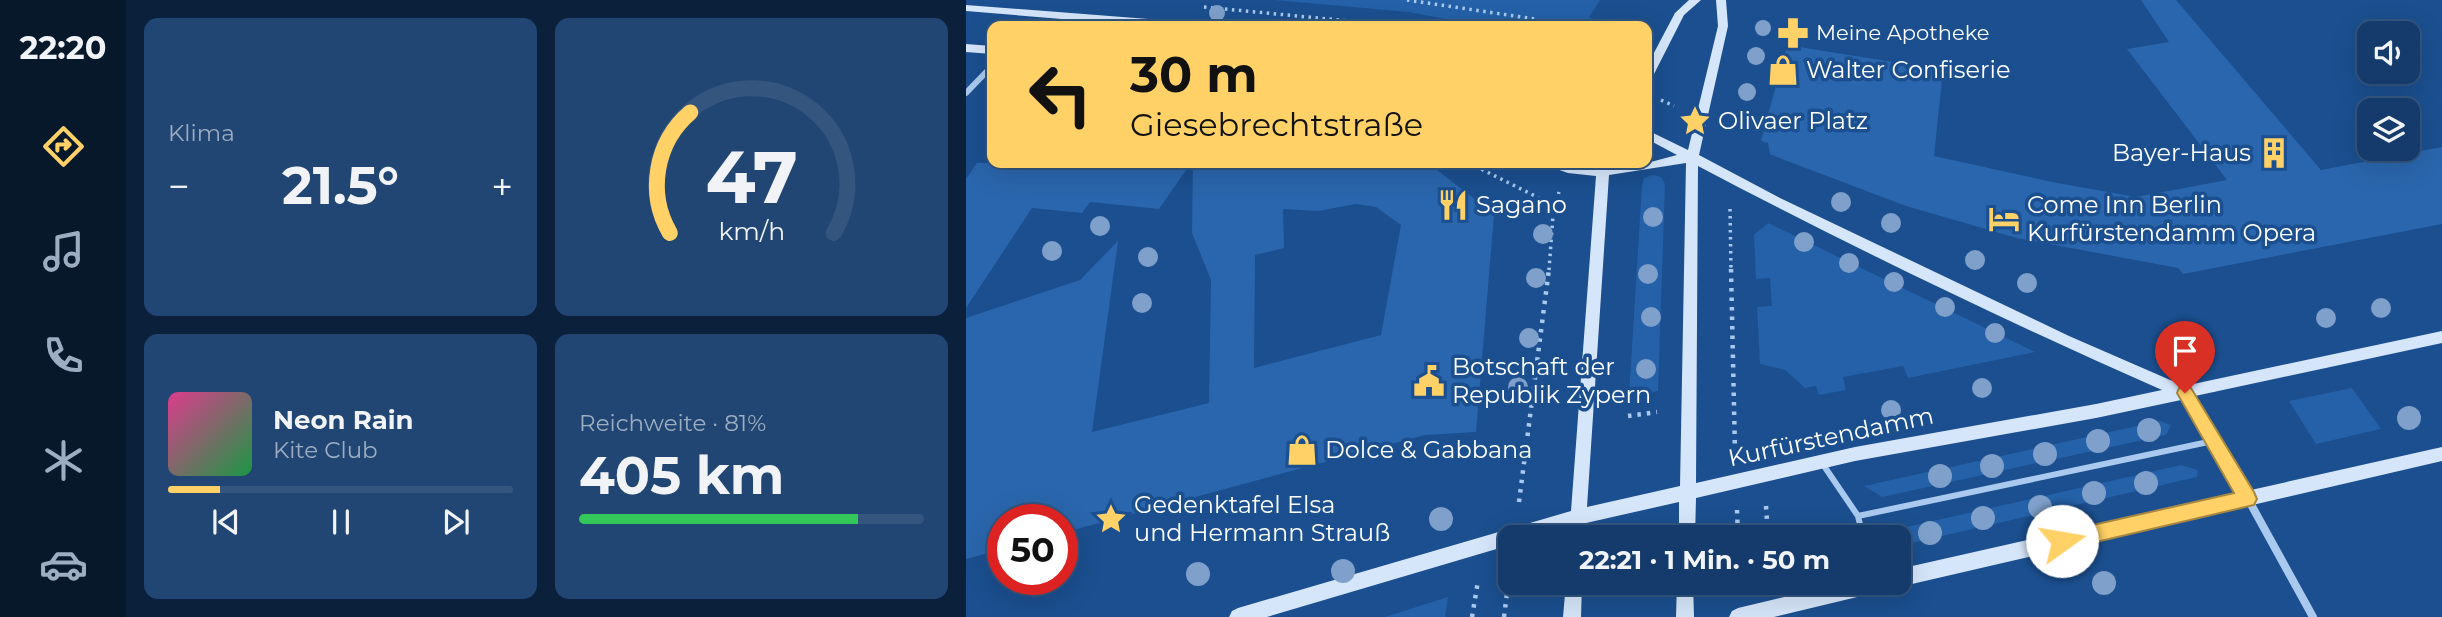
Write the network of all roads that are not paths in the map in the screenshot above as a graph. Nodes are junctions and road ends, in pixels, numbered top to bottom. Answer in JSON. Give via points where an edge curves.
{"nodes":[{"id":1,"x":1696,"y":0,"type":"edge"},
{"id":2,"x":1721,"y":0,"type":"edge"},
{"id":3,"x":966,"y":8,"type":"edge"},
{"id":4,"x":1126,"y":21,"type":"edge"},
{"id":5,"x":966,"y":48,"type":"edge"},
{"id":6,"x":987,"y":50,"type":"edge"},
{"id":7,"x":1652,"y":66,"type":"edge"},
{"id":8,"x":987,"y":71,"type":"edge"},
{"id":9,"x":966,"y":93,"type":"edge"},
{"id":10,"x":1652,"y":137,"type":"edge"},
{"id":11,"x":1692,"y":157,"type":"junction"},
{"id":12,"x":1652,"y":162,"type":"edge"},
{"id":13,"x":1563,"y":168,"type":"edge"},
{"id":14,"x":1592,"y":168,"type":"edge"},
{"id":15,"x":1605,"y":168,"type":"edge"},
{"id":16,"x":2442,"y":337,"type":"edge"},
{"id":17,"x":2185,"y":393,"type":"junction"},
{"id":18,"x":2213,"y":441,"type":"junction"},
{"id":19,"x":2442,"y":454,"type":"edge"},
{"id":20,"x":1822,"y":462,"type":"junction"},
{"id":21,"x":1688,"y":492,"type":"junction"},
{"id":22,"x":2248,"y":499,"type":"junction"},
{"id":23,"x":1858,"y":516,"type":"junction"},
{"id":24,"x":1578,"y":517,"type":"junction"},
{"id":25,"x":1578,"y":525,"type":"edge"},
{"id":26,"x":1687,"y":525,"type":"edge"},
{"id":27,"x":1860,"y":525,"type":"edge"},
{"id":28,"x":1911,"y":575,"type":"edge"},
{"id":29,"x":1573,"y":595,"type":"edge"},
{"id":30,"x":1685,"y":595,"type":"edge"},
{"id":31,"x":1827,"y":595,"type":"edge"},
{"id":32,"x":1238,"y":617,"type":"edge"},
{"id":33,"x":1572,"y":617,"type":"edge"},
{"id":34,"x":1685,"y":617,"type":"edge"},
{"id":35,"x":1738,"y":617,"type":"edge"},
{"id":36,"x":2313,"y":617,"type":"edge"}],
"edges":[{"from":1,"to":7,"type":"main road","via":[[1680,13]]},
{"from":2,"to":11,"type":"main road","via":[[1723,26]]},
{"from":3,"to":4,"type":"main road"},
{"from":5,"to":6,"type":"main road"},
{"from":8,"to":9,"type":"street"},
{"from":10,"to":11,"type":"main road"},
{"from":11,"to":12,"type":"main road"},
{"from":11,"to":17,"type":"main road","via":[[2055,336]]},
{"from":11,"to":21,"type":"main road"},
{"from":13,"to":14,"type":"main road"},
{"from":15,"to":24,"type":"main road"},
{"from":16,"to":17,"type":"main road","name":"Kurfürstendamm"},
{"from":17,"to":18,"type":"main road"},
{"from":17,"to":20,"type":"main road","name":"Kurfürstendamm"},
{"from":18,"to":22,"type":"main road"},
{"from":18,"to":23,"type":"lane"},
{"from":19,"to":22,"type":"main road"},
{"from":20,"to":21,"type":"main road","name":"Kurfürstendamm"},
{"from":20,"to":23,"type":"lane"},
{"from":21,"to":24,"type":"main road","name":"Kurfürstendamm"},
{"from":21,"to":26,"type":"main road"},
{"from":22,"to":28,"type":"main road"},
{"from":22,"to":36,"type":"street"},
{"from":23,"to":27,"type":"lane"},
{"from":24,"to":25,"type":"main road"},
{"from":24,"to":32,"type":"main road","name":"Kurfürstendamm"},
{"from":29,"to":33,"type":"main road"},
{"from":30,"to":34,"type":"main road"},
{"from":31,"to":35,"type":"main road"}]}
